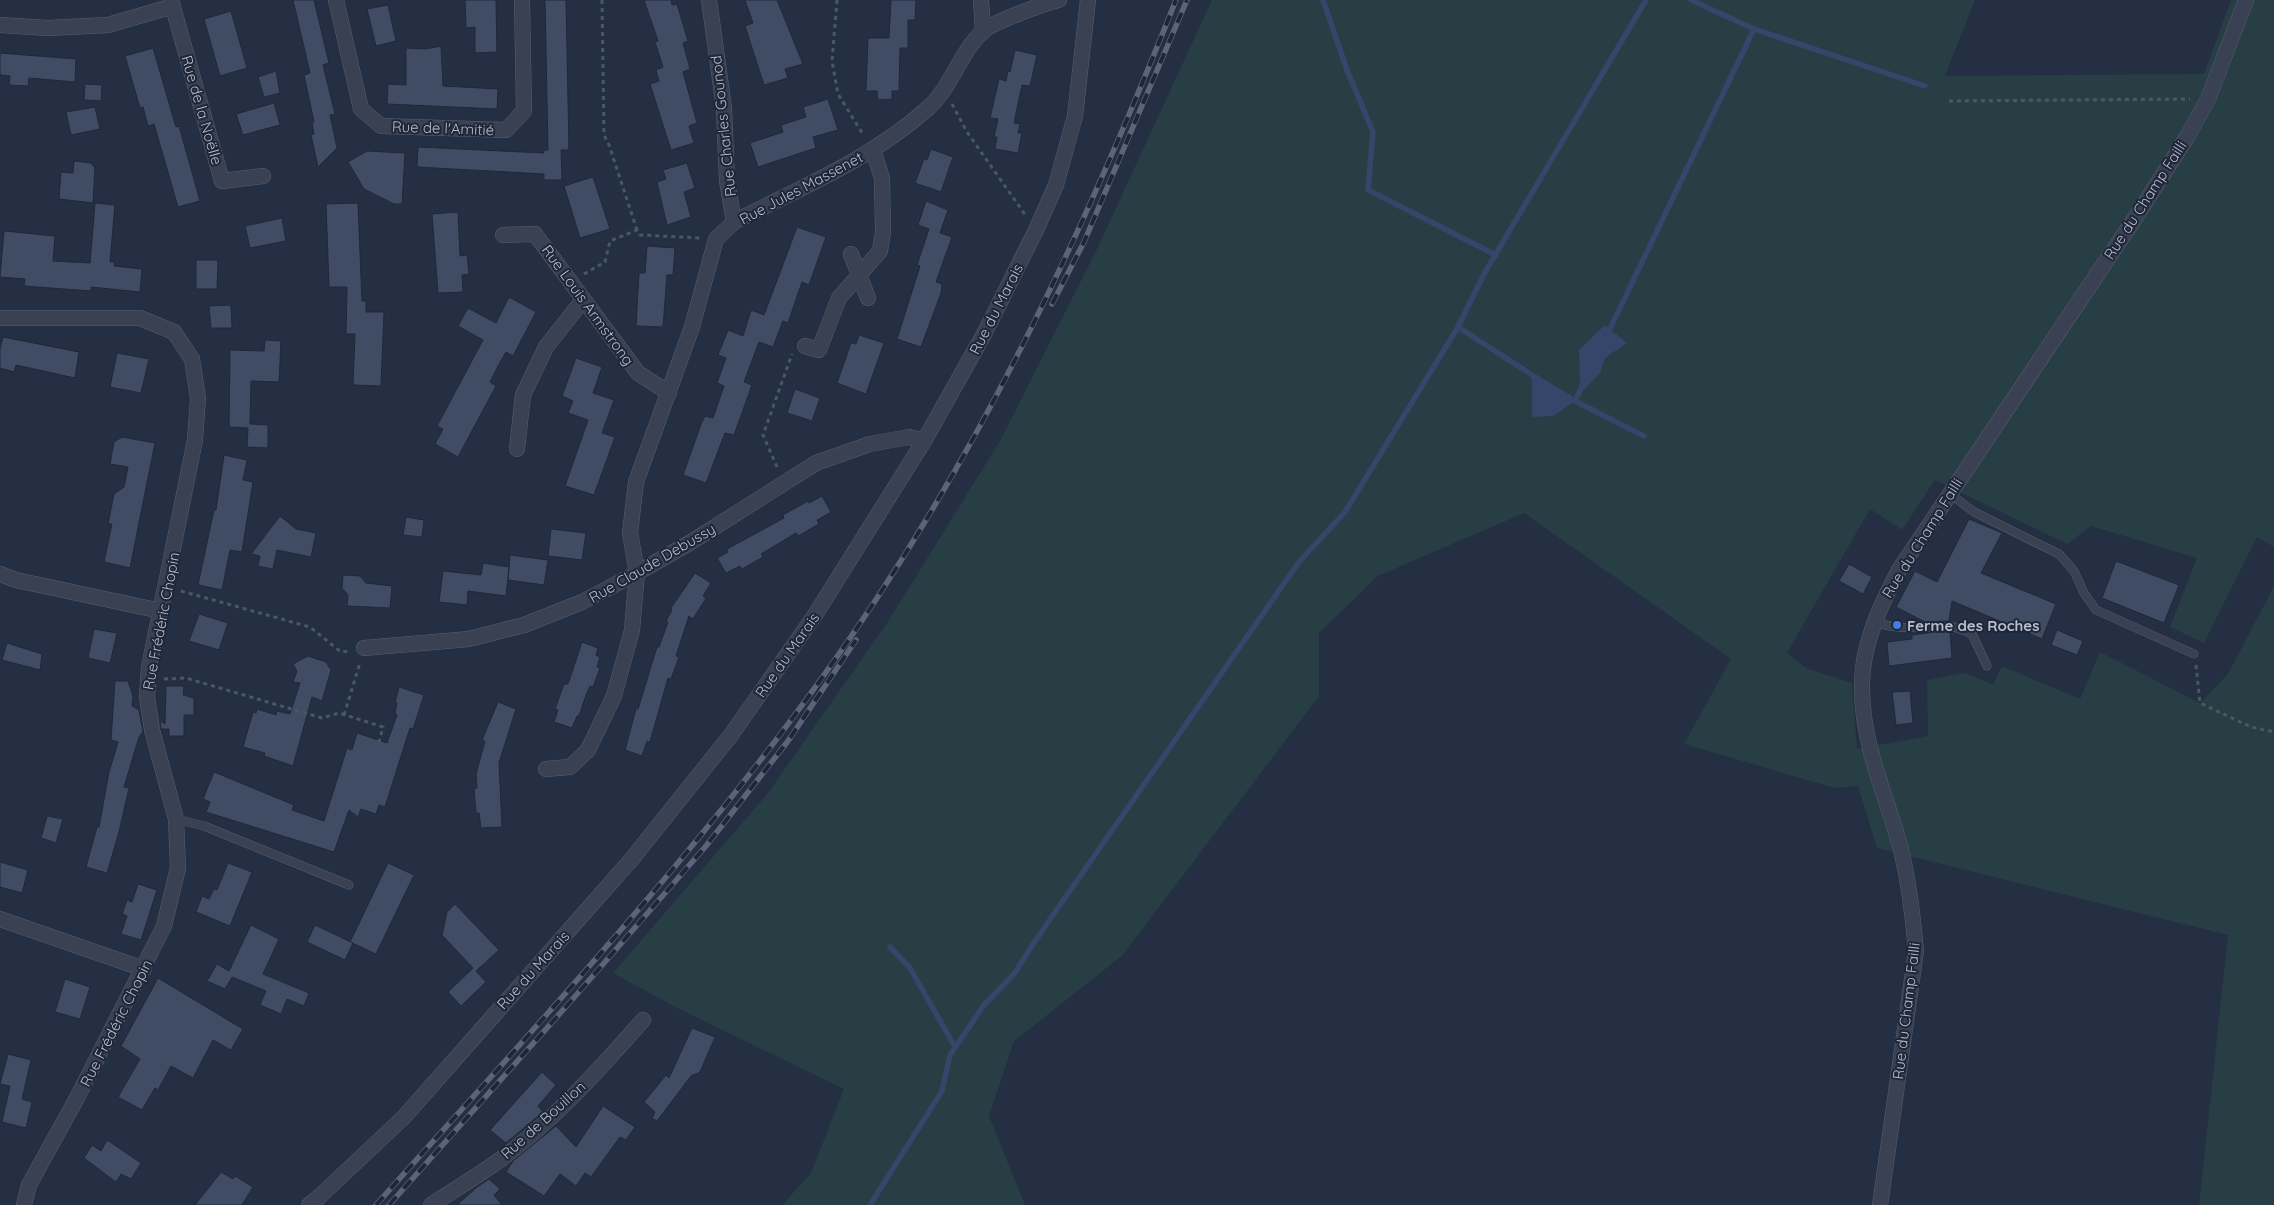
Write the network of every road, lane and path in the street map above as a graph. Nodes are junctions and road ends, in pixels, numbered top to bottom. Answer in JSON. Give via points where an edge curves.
{"nodes":[{"id":1,"x":336,"y":0,"type":"edge"},
{"id":2,"x":522,"y":0,"type":"edge"},
{"id":3,"x":602,"y":0,"type":"edge"},
{"id":4,"x":709,"y":0,"type":"edge"},
{"id":5,"x":837,"y":0,"type":"edge"},
{"id":6,"x":981,"y":0,"type":"edge"},
{"id":7,"x":1058,"y":0,"type":"edge"},
{"id":8,"x":1088,"y":0,"type":"edge"},
{"id":9,"x":2246,"y":0,"type":"edge"},
{"id":10,"x":172,"y":3,"type":"edge"},
{"id":11,"x":0,"y":25,"type":"edge"},
{"id":12,"x":982,"y":32,"type":"junction"},
{"id":13,"x":945,"y":90,"type":"junction"},
{"id":14,"x":2208,"y":99,"type":"junction"},
{"id":15,"x":1949,"y":101,"type":"dead end"},
{"id":16,"x":873,"y":150,"type":"junction"},
{"id":17,"x":263,"y":176,"type":"dead end"},
{"id":18,"x":734,"y":222,"type":"junction"},
{"id":19,"x":637,"y":230,"type":"junction"},
{"id":20,"x":1036,"y":230,"type":"junction"},
{"id":21,"x":503,"y":236,"type":"dead end"},
{"id":22,"x":716,"y":239,"type":"junction"},
{"id":23,"x":851,"y":254,"type":"dead end"},
{"id":24,"x":859,"y":275,"type":"junction"},
{"id":25,"x":571,"y":282,"type":"junction"},
{"id":26,"x":868,"y":298,"type":"dead end"},
{"id":27,"x":583,"y":300,"type":"junction"},
{"id":28,"x":0,"y":318,"type":"edge"},
{"id":29,"x":805,"y":346,"type":"joint"},
{"id":30,"x":668,"y":394,"type":"junction"},
{"id":31,"x":924,"y":441,"type":"junction"},
{"id":32,"x":517,"y":449,"type":"dead end"},
{"id":33,"x":785,"y":484,"type":"junction"},
{"id":34,"x":1949,"y":493,"type":"junction"},
{"id":35,"x":637,"y":573,"type":"junction"},
{"id":36,"x":0,"y":574,"type":"edge"},
{"id":37,"x":166,"y":587,"type":"junction"},
{"id":38,"x":161,"y":611,"type":"junction"},
{"id":39,"x":1875,"y":622,"type":"junction"},
{"id":40,"x":364,"y":648,"type":"junction"},
{"id":41,"x":2194,"y":654,"type":"joint"},
{"id":42,"x":1987,"y":666,"type":"dead end"},
{"id":43,"x":148,"y":680,"type":"junction"},
{"id":44,"x":344,"y":715,"type":"junction"},
{"id":45,"x":2274,"y":732,"type":"edge"},
{"id":46,"x":379,"y":742,"type":"dead end"},
{"id":47,"x":546,"y":769,"type":"dead end"},
{"id":48,"x":176,"y":819,"type":"junction"},
{"id":49,"x":349,"y":886,"type":"dead end"},
{"id":50,"x":0,"y":919,"type":"edge"},
{"id":51,"x":144,"y":969,"type":"junction"},
{"id":52,"x":643,"y":1020,"type":"dead end"},
{"id":53,"x":24,"y":1205,"type":"edge"},
{"id":54,"x":308,"y":1205,"type":"edge"},
{"id":55,"x":431,"y":1205,"type":"edge"},
{"id":56,"x":1880,"y":1205,"type":"edge"}],
"edges":[{"from":1,"to":2,"type":"street","name":"Rue de l'Amitié","via":[[361,109],[381,126],[506,130],[524,111]]},
{"from":3,"to":19,"type":"path","via":[[604,135]]},
{"from":4,"to":18,"type":"street","name":"Rue Charles Gounod","via":[[724,108],[727,182]]},
{"from":5,"to":16,"type":"path","via":[[832,62],[838,94]]},
{"from":6,"to":12,"type":"street"},
{"from":7,"to":12,"type":"street","name":"Rue Jules Massenet","via":[[1040,4]]},
{"from":8,"to":20,"type":"street","name":"Rue du Marais","via":[[1075,116],[1056,185]]},
{"from":9,"to":14,"type":"street","name":"Rue du Champ Failli"},
{"from":10,"to":11,"type":"street","via":[[108,25],[48,28]]},
{"from":10,"to":17,"type":"street","name":"Rue de la Noëlle","via":[[222,181]]},
{"from":12,"to":13,"type":"street","name":"Rue Jules Massenet"},
{"from":13,"to":16,"type":"street","name":"Rue Jules Massenet","via":[[927,109]]},
{"from":13,"to":20,"type":"path","via":[[967,132]]},
{"from":14,"to":15,"type":"path"},
{"from":14,"to":34,"type":"street","name":"Rue du Champ Failli","via":[[2143,206]]},
{"from":16,"to":18,"type":"street","name":"Rue Jules Massenet"},
{"from":16,"to":24,"type":"street","via":[[882,178],[883,232],[880,251]]},
{"from":18,"to":22,"type":"street","name":"Rue Jules Massenet"},
{"from":19,"to":22,"type":"path","via":[[640,235]]},
{"from":19,"to":25,"type":"path","via":[[610,242],[605,262]]},
{"from":20,"to":31,"type":"street","name":"Rue du Marais","via":[[984,334]]},
{"from":21,"to":25,"type":"street","name":"Rue Louis Armstrong","via":[[535,234]]},
{"from":22,"to":30,"type":"street","via":[[692,327]]},
{"from":23,"to":24,"type":"street"},
{"from":24,"to":26,"type":"street"},
{"from":24,"to":29,"type":"street","via":[[839,298],[819,350]]},
{"from":25,"to":27,"type":"street","name":"Rue Louis Armstrong"},
{"from":27,"to":30,"type":"street","name":"Rue Louis Armstrong","via":[[638,373]]},
{"from":27,"to":32,"type":"street","via":[[546,347],[523,395]]},
{"from":28,"to":37,"type":"street","name":"Rue Frédéric Chopin","via":[[140,318],[174,332],[192,359],[198,398],[195,440]]},
{"from":29,"to":33,"type":"path","via":[[792,354],[763,435]]},
{"from":30,"to":35,"type":"street","via":[[636,482],[630,533]]},
{"from":31,"to":33,"type":"street","name":"Rue Claude Debussy","via":[[909,437],[870,444],[816,463]]},
{"from":31,"to":54,"type":"street","name":"Rue du Marais","via":[[815,615],[731,734],[631,860],[404,1117]]},
{"from":33,"to":35,"type":"street","name":"Rue Claude Debussy"},
{"from":34,"to":39,"type":"street","name":"Rue du Champ Failli","via":[[1899,570]]},
{"from":34,"to":41,"type":"lane","via":[[1974,512],[2059,554],[2074,571],[2096,610]]},
{"from":35,"to":40,"type":"street","name":"Rue Claude Debussy","via":[[582,602],[524,625],[469,639]]},
{"from":35,"to":47,"type":"street","via":[[632,630],[614,696],[588,750],[570,767]]},
{"from":36,"to":38,"type":"street"},
{"from":37,"to":38,"type":"street","name":"Rue Frédéric Chopin"},
{"from":37,"to":40,"type":"path","via":[[310,627],[341,652]]},
{"from":38,"to":43,"type":"street","name":"Rue Frédéric Chopin"},
{"from":39,"to":42,"type":"lane","via":[[1891,628],[1955,627],[1972,634]]},
{"from":39,"to":56,"type":"street","name":"Rue du Champ Failli","via":[[1862,683],[1864,715],[1880,787],[1900,847],[1914,919],[1916,952]]},
{"from":40,"to":44,"type":"path"},
{"from":41,"to":45,"type":"path","via":[[2200,703],[2251,727]]},
{"from":43,"to":44,"type":"path","via":[[186,678],[322,718],[339,713]]},
{"from":43,"to":48,"type":"street","name":"Rue Frédéric Chopin","via":[[152,730]]},
{"from":44,"to":46,"type":"path","via":[[383,727]]},
{"from":48,"to":49,"type":"lane","via":[[204,826]]},
{"from":48,"to":51,"type":"street","name":"Rue Frédéric Chopin","via":[[178,868],[164,926]]},
{"from":50,"to":51,"type":"street"},
{"from":51,"to":53,"type":"street","name":"Rue Frédéric Chopin","via":[[29,1184]]},
{"from":52,"to":55,"type":"street","name":"Rue de Bouillon","via":[[556,1113],[502,1158]]}]}
